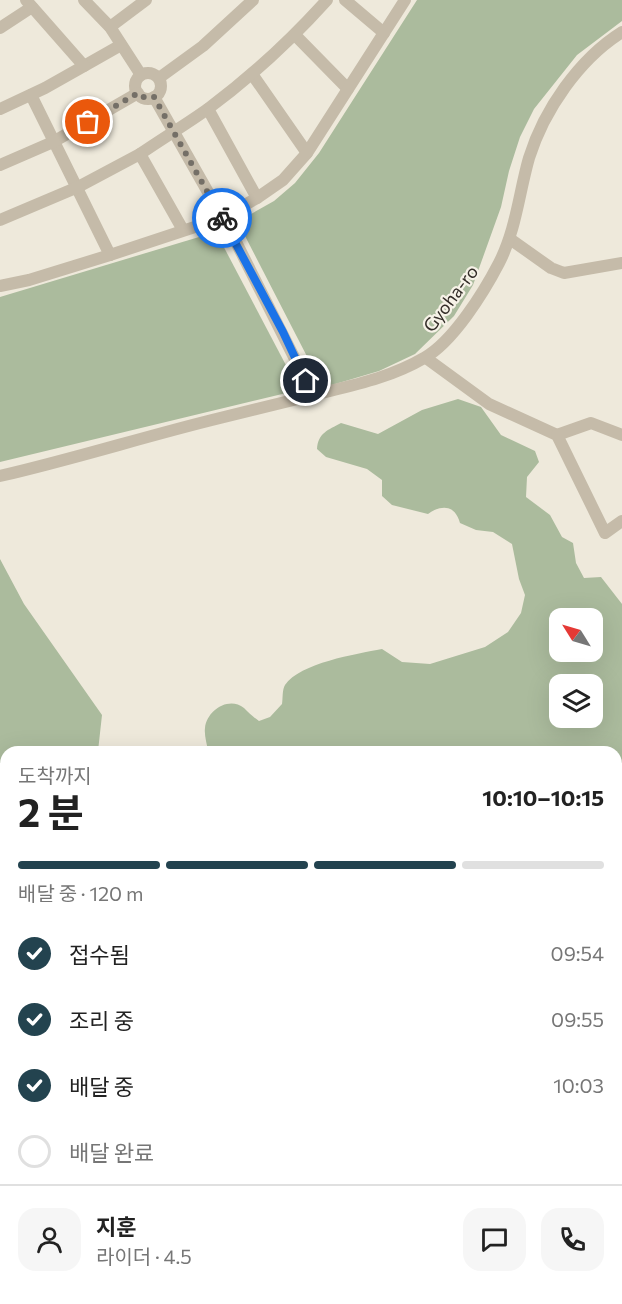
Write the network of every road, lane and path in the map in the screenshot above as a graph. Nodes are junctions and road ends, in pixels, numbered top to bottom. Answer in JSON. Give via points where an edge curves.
{"nodes":[{"id":1,"x":84,"y":0,"type":"edge"},
{"id":2,"x":146,"y":0,"type":"edge"},
{"id":3,"x":253,"y":0,"type":"edge"},
{"id":4,"x":327,"y":0,"type":"edge"},
{"id":5,"x":345,"y":0,"type":"edge"},
{"id":6,"x":405,"y":0,"type":"edge"},
{"id":7,"x":29,"y":3,"type":"edge"},
{"id":8,"x":110,"y":27,"type":"junction"},
{"id":9,"x":0,"y":28,"type":"edge"},
{"id":10,"x":622,"y":32,"type":"edge"},
{"id":11,"x":384,"y":33,"type":"junction"},
{"id":12,"x":295,"y":35,"type":"junction"},
{"id":13,"x":121,"y":45,"type":"junction"},
{"id":14,"x":84,"y":66,"type":"junction"},
{"id":15,"x":252,"y":74,"type":"junction"},
{"id":16,"x":141,"y":75,"type":"junction"},
{"id":17,"x":159,"y":78,"type":"junction"},
{"id":18,"x":348,"y":89,"type":"junction"},
{"id":19,"x":138,"y":93,"type":"junction"},
{"id":20,"x":32,"y":94,"type":"junction"},
{"id":21,"x":154,"y":97,"type":"junction"},
{"id":22,"x":0,"y":109,"type":"edge"},
{"id":23,"x":208,"y":109,"type":"junction"},
{"id":24,"x":173,"y":131,"type":"junction"},
{"id":25,"x":55,"y":141,"type":"junction"},
{"id":26,"x":307,"y":153,"type":"junction"},
{"id":27,"x":140,"y":154,"type":"junction"},
{"id":28,"x":0,"y":165,"type":"edge"},
{"id":29,"x":78,"y":187,"type":"junction"},
{"id":30,"x":257,"y":198,"type":"junction"},
{"id":31,"x":222,"y":218,"type":"junction"},
{"id":32,"x":0,"y":220,"type":"edge"},
{"id":33,"x":183,"y":230,"type":"junction"},
{"id":34,"x":510,"y":239,"type":"junction"},
{"id":35,"x":110,"y":255,"type":"junction"},
{"id":36,"x":622,"y":263,"type":"edge"},
{"id":37,"x":0,"y":286,"type":"edge"},
{"id":38,"x":426,"y":358,"type":"junction"},
{"id":39,"x":306,"y":381,"type":"dead end"},
{"id":40,"x":557,"y":435,"type":"junction"},
{"id":41,"x":622,"y":435,"type":"edge"},
{"id":42,"x":0,"y":476,"type":"edge"},
{"id":43,"x":622,"y":522,"type":"edge"}],
"edges":[{"from":1,"to":8,"type":"street"},
{"from":2,"to":8,"type":"street"},
{"from":3,"to":17,"type":"street","via":[[203,46]]},
{"from":4,"to":12,"type":"street"},
{"from":5,"to":11,"type":"street"},
{"from":6,"to":11,"type":"street"},
{"from":7,"to":9,"type":"street"},
{"from":7,"to":14,"type":"street"},
{"from":8,"to":13,"type":"street"},
{"from":10,"to":34,"type":"street","name":"Gyoha-ro","via":[[587,60],[556,102],[530,157]]},
{"from":11,"to":18,"type":"street"},
{"from":12,"to":15,"type":"street"},
{"from":12,"to":18,"type":"street"},
{"from":13,"to":14,"type":"street"},
{"from":13,"to":16,"type":"street"},
{"from":14,"to":20,"type":"street"},
{"from":15,"to":23,"type":"street"},
{"from":15,"to":26,"type":"street"},
{"from":16,"to":17,"type":"street","via":[[153,73]]},
{"from":16,"to":19,"type":"street","via":[[136,81]]},
{"from":17,"to":21,"type":"street","via":[[161,87]]},
{"from":18,"to":26,"type":"street"},
{"from":19,"to":21,"type":"street","via":[[145,98]]},
{"from":19,"to":25,"type":"street"},
{"from":20,"to":22,"type":"street"},
{"from":20,"to":25,"type":"street"},
{"from":21,"to":24,"type":"street"},
{"from":23,"to":24,"type":"street"},
{"from":23,"to":30,"type":"street"},
{"from":24,"to":27,"type":"street"},
{"from":24,"to":31,"type":"street"},
{"from":25,"to":28,"type":"street"},
{"from":25,"to":29,"type":"street"},
{"from":26,"to":30,"type":"street","via":[[283,180]]},
{"from":27,"to":29,"type":"street"},
{"from":27,"to":33,"type":"street"},
{"from":29,"to":32,"type":"street"},
{"from":29,"to":35,"type":"street"},
{"from":30,"to":31,"type":"street"},
{"from":31,"to":33,"type":"street"},
{"from":31,"to":39,"type":"street"},
{"from":33,"to":35,"type":"street"},
{"from":34,"to":36,"type":"street","via":[[564,273]]},
{"from":34,"to":38,"type":"street","name":"Gyoha-ro","via":[[476,302],[451,335]]},
{"from":35,"to":37,"type":"street"},
{"from":38,"to":40,"type":"street","via":[[489,404]]},
{"from":38,"to":42,"type":"street","name":"Gyoha-ro","via":[[382,378]]},
{"from":40,"to":41,"type":"street","via":[[591,423]]},
{"from":40,"to":43,"type":"street","via":[[605,533]]}]}
